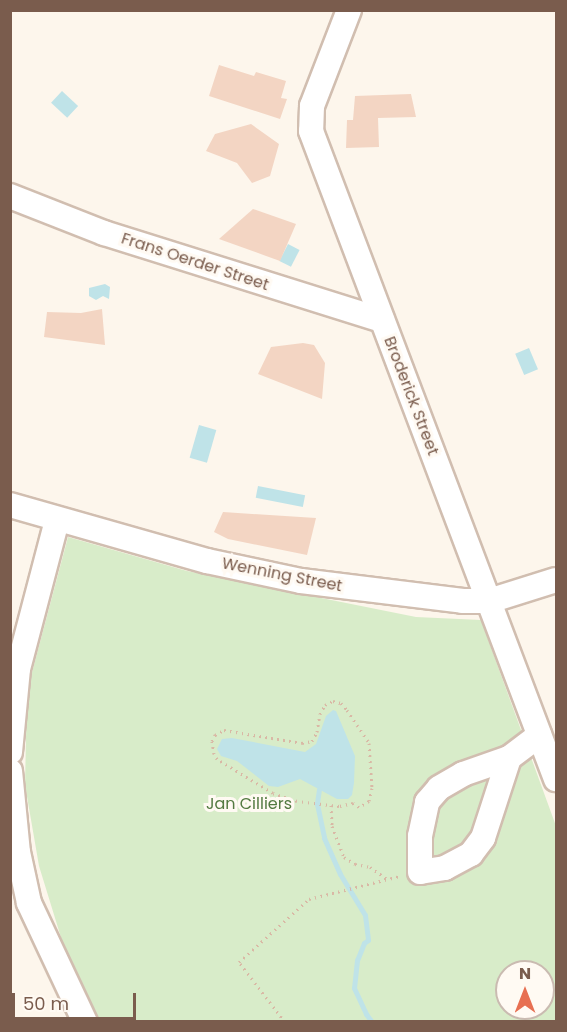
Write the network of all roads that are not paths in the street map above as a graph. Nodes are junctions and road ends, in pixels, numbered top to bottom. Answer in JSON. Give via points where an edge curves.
{"nodes":[{"id":1,"x":349,"y":10,"type":"edge"},
{"id":2,"x":10,"y":196,"type":"edge"},
{"id":3,"x":381,"y":320,"type":"junction"},
{"id":4,"x":10,"y":505,"type":"edge"},
{"id":5,"x":57,"y":520,"type":"junction"},
{"id":6,"x":556,"y":580,"type":"edge"},
{"id":7,"x":489,"y":601,"type":"junction"},
{"id":8,"x":539,"y":735,"type":"junction"},
{"id":9,"x":10,"y":752,"type":"edge"},
{"id":10,"x":509,"y":758,"type":"junction"},
{"id":11,"x":10,"y":771,"type":"edge"},
{"id":12,"x":556,"y":779,"type":"edge"},
{"id":13,"x":85,"y":1022,"type":"edge"}],
"edges":[{"from":1,"to":3,"type":"street","name":"Broderick Street","via":[[312,106],[311,131]]},
{"from":2,"to":3,"type":"street","name":"Frans Oerder Street","via":[[104,233]]},
{"from":3,"to":7,"type":"street","name":"Broderick Street"},
{"from":4,"to":5,"type":"street","name":"Wenning Street"},
{"from":5,"to":7,"type":"street","name":"Wenning Street","via":[[207,561],[301,581],[431,598]]},
{"from":5,"to":9,"type":"street","via":[[18,669]]},
{"from":6,"to":7,"type":"street","name":"Wenning Street"},
{"from":7,"to":8,"type":"street","name":"Broderick Street"},
{"from":8,"to":10,"type":"street"},
{"from":8,"to":12,"type":"street","name":"Broderick Street"},
{"from":10,"to":10,"type":"street","via":[[483,838],[471,854],[445,868],[420,872],[420,836],[427,802],[439,788],[463,774]]},
{"from":11,"to":13,"type":"street","via":[[18,852],[29,903]]}]}
